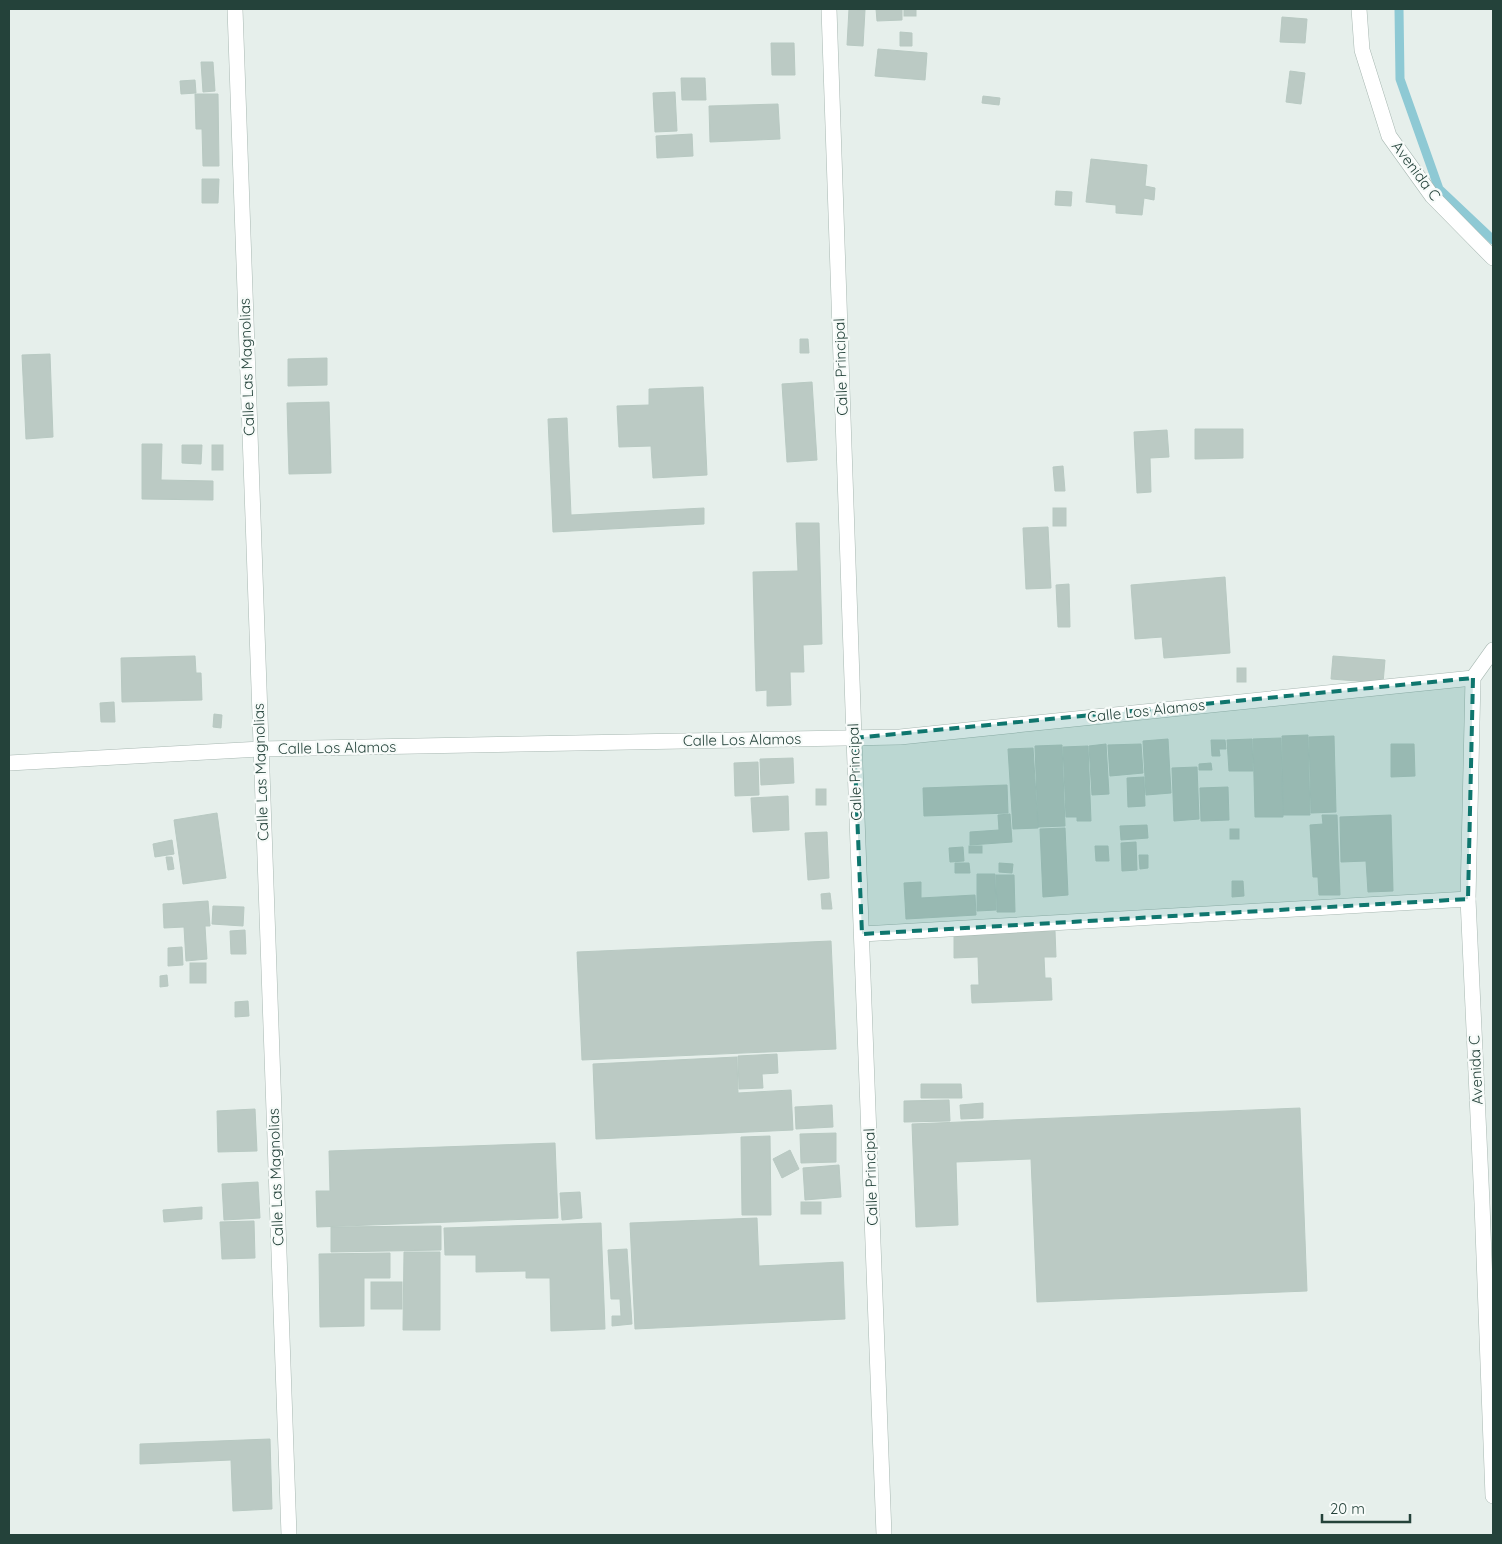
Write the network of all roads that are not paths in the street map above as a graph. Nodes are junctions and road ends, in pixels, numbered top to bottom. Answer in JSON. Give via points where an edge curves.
{"nodes":[{"id":1,"x":235,"y":9,"type":"edge"},
{"id":2,"x":829,"y":9,"type":"edge"},
{"id":3,"x":1359,"y":9,"type":"edge"},
{"id":4,"x":1493,"y":258,"type":"edge"},
{"id":5,"x":1493,"y":650,"type":"edge"},
{"id":6,"x":1473,"y":678,"type":"junction"},
{"id":7,"x":854,"y":738,"type":"junction"},
{"id":8,"x":260,"y":749,"type":"junction"},
{"id":9,"x":9,"y":763,"type":"edge"},
{"id":10,"x":1468,"y":899,"type":"junction"},
{"id":11,"x":862,"y":934,"type":"junction"},
{"id":12,"x":1493,"y":1496,"type":"edge"},
{"id":13,"x":289,"y":1535,"type":"edge"},
{"id":14,"x":884,"y":1535,"type":"edge"}],
"edges":[{"from":1,"to":8,"type":"street","name":"Calle Las Magnolias"},
{"from":2,"to":7,"type":"street","name":"Calle Principal"},
{"from":3,"to":4,"type":"street","name":"Avenida C","via":[[1362,50],[1389,136],[1432,196]]},
{"from":5,"to":6,"type":"street"},
{"from":6,"to":7,"type":"street","name":"Calle Los Alamos","via":[[900,737]]},
{"from":6,"to":10,"type":"street","name":"Avenida C"},
{"from":7,"to":8,"type":"street","name":"Calle Los Alamos"},
{"from":7,"to":11,"type":"street","name":"Calle Principal"},
{"from":8,"to":9,"type":"street","name":"Calle Los Alamos"},
{"from":8,"to":13,"type":"street","name":"Calle Las Magnolias"},
{"from":10,"to":11,"type":"street"},
{"from":10,"to":12,"type":"street","name":"Avenida C"},
{"from":11,"to":14,"type":"street","name":"Calle Principal"}]}
